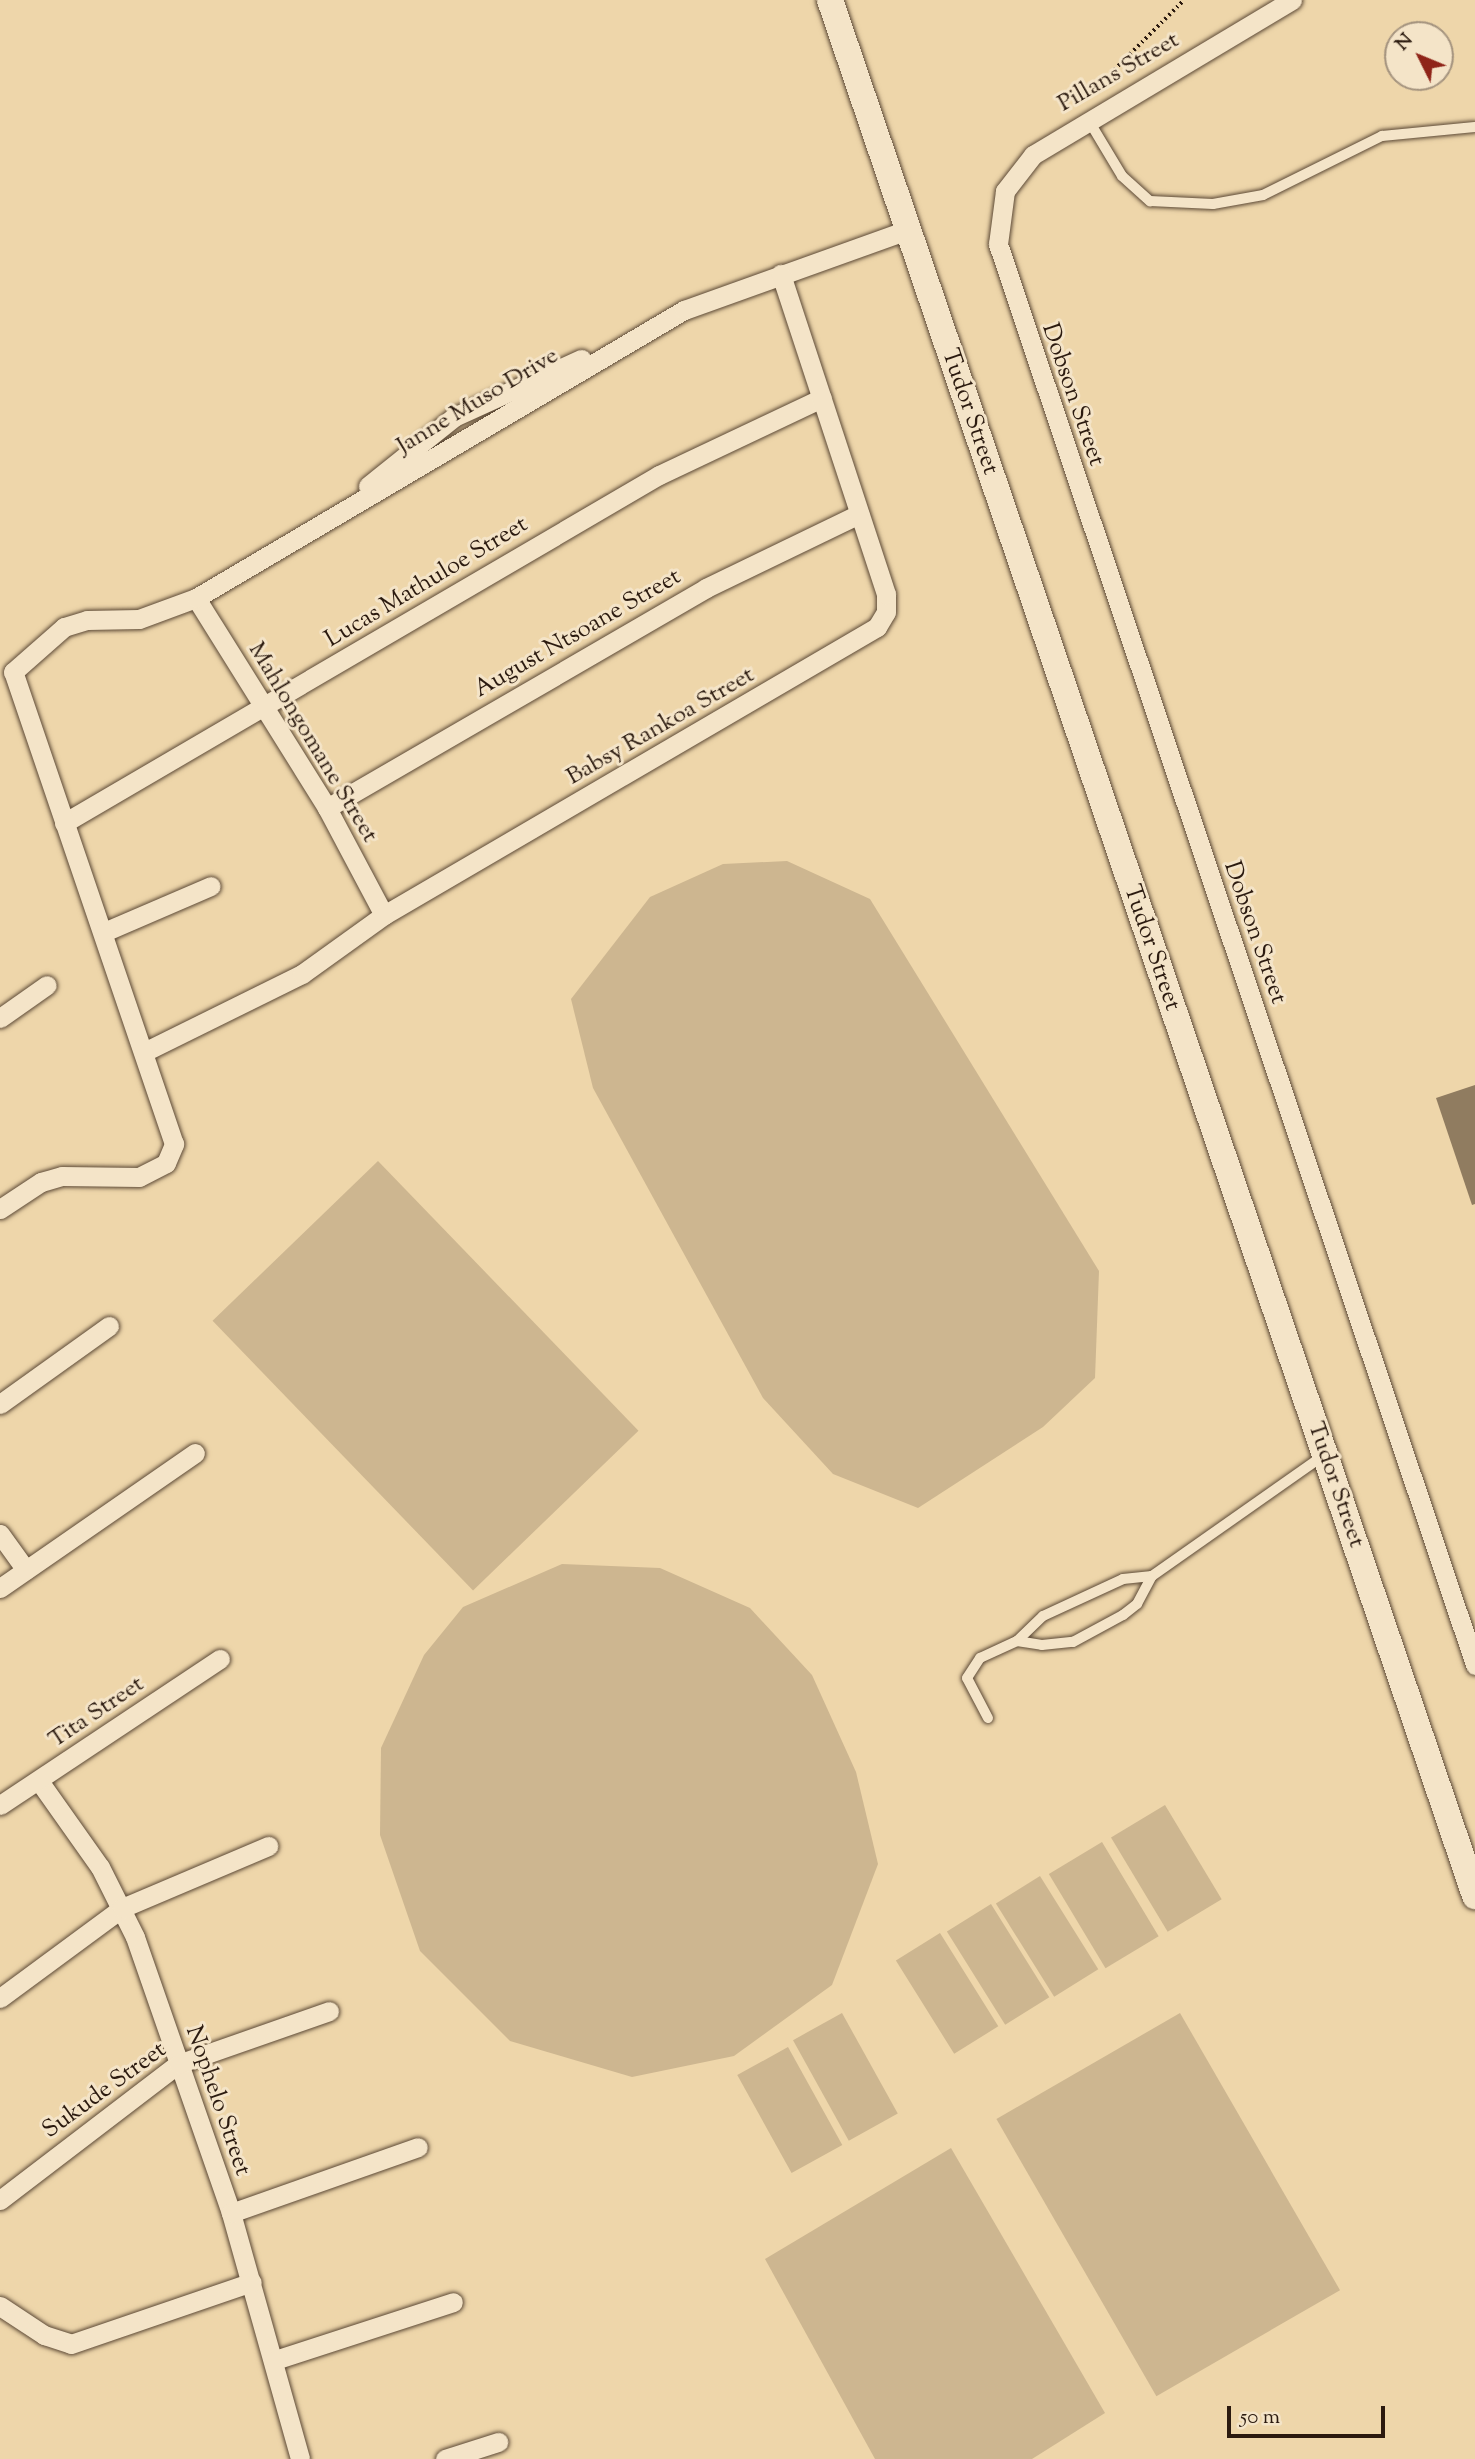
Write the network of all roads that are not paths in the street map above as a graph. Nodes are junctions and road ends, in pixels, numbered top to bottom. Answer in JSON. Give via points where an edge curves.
{"nodes":[{"id":1,"x":830,"y":0,"type":"edge"},
{"id":2,"x":1292,"y":0,"type":"edge"},
{"id":3,"x":1089,"y":120,"type":"junction"},
{"id":4,"x":1475,"y":127,"type":"edge"},
{"id":5,"x":998,"y":214,"type":"joint"},
{"id":6,"x":908,"y":230,"type":"junction"},
{"id":7,"x":781,"y":274,"type":"junction"},
{"id":8,"x":822,"y":398,"type":"junction"},
{"id":9,"x":859,"y":513,"type":"junction"},
{"id":10,"x":196,"y":598,"type":"junction"},
{"id":11,"x":7,"y":673,"type":"edge"},
{"id":12,"x":263,"y":709,"type":"junction"},
{"id":13,"x":327,"y":808,"type":"junction"},
{"id":14,"x":64,"y":823,"type":"junction"},
{"id":15,"x":211,"y":886,"type":"dead end"},
{"id":16,"x":384,"y":915,"type":"junction"},
{"id":17,"x":104,"y":932,"type":"junction"},
{"id":18,"x":47,"y":985,"type":"dead end"},
{"id":19,"x":0,"y":1018,"type":"edge"},
{"id":20,"x":146,"y":1051,"type":"junction"},
{"id":21,"x":0,"y":1209,"type":"edge"},
{"id":22,"x":109,"y":1326,"type":"dead end"},
{"id":23,"x":0,"y":1404,"type":"edge"},
{"id":24,"x":195,"y":1453,"type":"dead end"},
{"id":25,"x":1325,"y":1455,"type":"junction"},
{"id":26,"x":0,"y":1534,"type":"edge"},
{"id":27,"x":26,"y":1570,"type":"junction"},
{"id":28,"x":1152,"y":1576,"type":"junction"},
{"id":29,"x":0,"y":1588,"type":"edge"},
{"id":30,"x":1017,"y":1641,"type":"junction"},
{"id":31,"x":220,"y":1660,"type":"dead end"},
{"id":32,"x":1475,"y":1665,"type":"edge"},
{"id":33,"x":988,"y":1718,"type":"dead end"},
{"id":34,"x":39,"y":1781,"type":"junction"},
{"id":35,"x":0,"y":1804,"type":"edge"},
{"id":36,"x":268,"y":1846,"type":"dead end"},
{"id":37,"x":1475,"y":1896,"type":"edge"},
{"id":38,"x":122,"y":1908,"type":"junction"},
{"id":39,"x":0,"y":1998,"type":"edge"},
{"id":40,"x":329,"y":2011,"type":"dead end"},
{"id":41,"x":178,"y":2064,"type":"junction"},
{"id":42,"x":418,"y":2147,"type":"dead end"},
{"id":43,"x":0,"y":2200,"type":"edge"},
{"id":44,"x":231,"y":2213,"type":"junction"},
{"id":45,"x":252,"y":2282,"type":"junction"},
{"id":46,"x":453,"y":2302,"type":"dead end"},
{"id":47,"x":0,"y":2306,"type":"edge"},
{"id":48,"x":275,"y":2360,"type":"junction"},
{"id":49,"x":498,"y":2442,"type":"dead end"},
{"id":50,"x":300,"y":2459,"type":"edge"},
{"id":51,"x":445,"y":2459,"type":"edge"}],
"edges":[{"from":1,"to":6,"type":"street","name":"Tudor Street"},
{"from":2,"to":3,"type":"street","name":"Pillans Street"},
{"from":3,"to":4,"type":"lane","via":[[1122,176],[1150,201],[1213,204],[1263,195],[1382,136]]},
{"from":3,"to":5,"type":"street","name":"Pillans Street","via":[[1033,155],[1005,191]]},
{"from":5,"to":32,"type":"street","name":"Dobson Street","via":[[1003,273]]},
{"from":6,"to":7,"type":"street","name":"Janne Muso Drive"},
{"from":6,"to":25,"type":"street","name":"Tudor Street"},
{"from":7,"to":8,"type":"street","name":"Babsy Rankoa Street"},
{"from":7,"to":10,"type":"street","name":"Janne Muso Drive","via":[[684,310],[639,335],[454,417],[342,511]]},
{"from":8,"to":9,"type":"street","name":"Babsy Rankoa Street"},
{"from":8,"to":12,"type":"street","name":"Lucas Mathuloe Street","via":[[659,475]]},
{"from":9,"to":13,"type":"street","name":"August Ntsoane Street","via":[[706,589]]},
{"from":9,"to":16,"type":"street","name":"Babsy Rankoa Street","via":[[886,594],[886,612],[877,626]]},
{"from":10,"to":11,"type":"street","name":"Janne Muso Drive","via":[[139,620],[74,623]]},
{"from":10,"to":12,"type":"street","name":"Mahlongomane Street"},
{"from":11,"to":14,"type":"street"},
{"from":12,"to":13,"type":"street","name":"Mahlongomane Street"},
{"from":12,"to":14,"type":"street","name":"Lucas Mathuloe Street"},
{"from":13,"to":16,"type":"street","name":"Mahlongomane Street"},
{"from":14,"to":17,"type":"street"},
{"from":15,"to":17,"type":"street"},
{"from":16,"to":20,"type":"street","name":"Babsy Rankoa Street","via":[[273,991]]},
{"from":17,"to":20,"type":"street"},
{"from":18,"to":19,"type":"street"},
{"from":20,"to":21,"type":"street","via":[[174,1144],[166,1163],[139,1177],[62,1176],[41,1182]]},
{"from":22,"to":23,"type":"street"},
{"from":24,"to":27,"type":"street"},
{"from":25,"to":28,"type":"lane"},
{"from":25,"to":37,"type":"street","name":"Tudor Street"},
{"from":26,"to":27,"type":"street"},
{"from":27,"to":29,"type":"street"},
{"from":28,"to":30,"type":"lane","via":[[1124,1579],[1043,1616]]},
{"from":28,"to":30,"type":"lane","via":[[1123,1615],[1073,1642]]},
{"from":30,"to":33,"type":"lane","via":[[980,1658],[967,1678]]},
{"from":31,"to":34,"type":"street","name":"Tita Street"},
{"from":34,"to":35,"type":"street","name":"Tita Street"},
{"from":34,"to":38,"type":"street","name":"Nophelo Street"},
{"from":36,"to":38,"type":"street"},
{"from":38,"to":39,"type":"street"},
{"from":38,"to":41,"type":"street","name":"Nophelo Street"},
{"from":40,"to":41,"type":"street","name":"Sukude Street"},
{"from":41,"to":43,"type":"street","name":"Sukude Street"},
{"from":41,"to":44,"type":"street","name":"Nophelo Street"},
{"from":42,"to":44,"type":"street"},
{"from":44,"to":45,"type":"street","name":"Nophelo Street"},
{"from":45,"to":47,"type":"street","via":[[71,2344],[44,2335]]},
{"from":45,"to":48,"type":"street","name":"Nophelo Street"},
{"from":46,"to":48,"type":"street"},
{"from":48,"to":50,"type":"street","name":"Nophelo Street"},
{"from":49,"to":51,"type":"street"}]}
